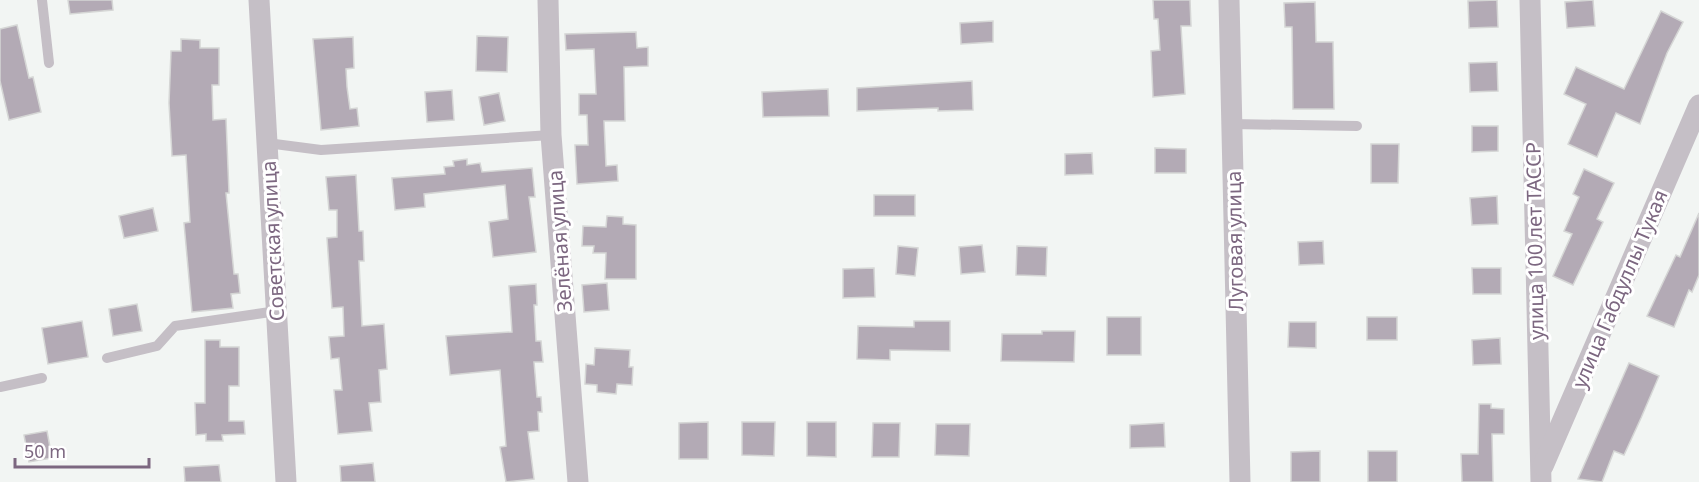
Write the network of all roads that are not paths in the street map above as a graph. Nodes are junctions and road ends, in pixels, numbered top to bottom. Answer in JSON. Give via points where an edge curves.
{"nodes":[{"id":1,"x":42,"y":0,"type":"edge"},
{"id":2,"x":259,"y":0,"type":"edge"},
{"id":3,"x":548,"y":0,"type":"edge"},
{"id":4,"x":1229,"y":0,"type":"edge"},
{"id":5,"x":1530,"y":0,"type":"edge"},
{"id":6,"x":49,"y":63,"type":"dead end"},
{"id":7,"x":1699,"y":105,"type":"edge"},
{"id":8,"x":1232,"y":124,"type":"junction"},
{"id":9,"x":1357,"y":126,"type":"dead end"},
{"id":10,"x":551,"y":135,"type":"junction"},
{"id":11,"x":267,"y":143,"type":"junction"},
{"id":12,"x":277,"y":311,"type":"junction"},
{"id":13,"x":107,"y":358,"type":"dead end"},
{"id":14,"x":42,"y":378,"type":"dead end"},
{"id":15,"x":0,"y":387,"type":"edge"},
{"id":16,"x":1541,"y":477,"type":"edge"},
{"id":17,"x":286,"y":482,"type":"edge"},
{"id":18,"x":578,"y":482,"type":"edge"},
{"id":19,"x":1240,"y":482,"type":"edge"}],
"edges":[{"from":1,"to":6,"type":"lane"},
{"from":2,"to":11,"type":"street","name":"Советская улица"},
{"from":3,"to":10,"type":"street","name":"Зелёная улица"},
{"from":4,"to":8,"type":"street","name":"Луговая улица"},
{"from":5,"to":16,"type":"street","name":"улица 100 лет ТАССР"},
{"from":7,"to":16,"type":"street","name":"улица Габдуллы Тукая"},
{"from":8,"to":9,"type":"lane"},
{"from":8,"to":19,"type":"street","name":"Луговая улица"},
{"from":10,"to":11,"type":"lane","via":[[321,150]]},
{"from":10,"to":18,"type":"street","name":"Зелёная улица"},
{"from":11,"to":12,"type":"street","name":"Советская улица"},
{"from":12,"to":13,"type":"lane","via":[[175,326],[157,346]]},
{"from":12,"to":17,"type":"street","name":"Советская улица"},
{"from":14,"to":15,"type":"lane"}]}
